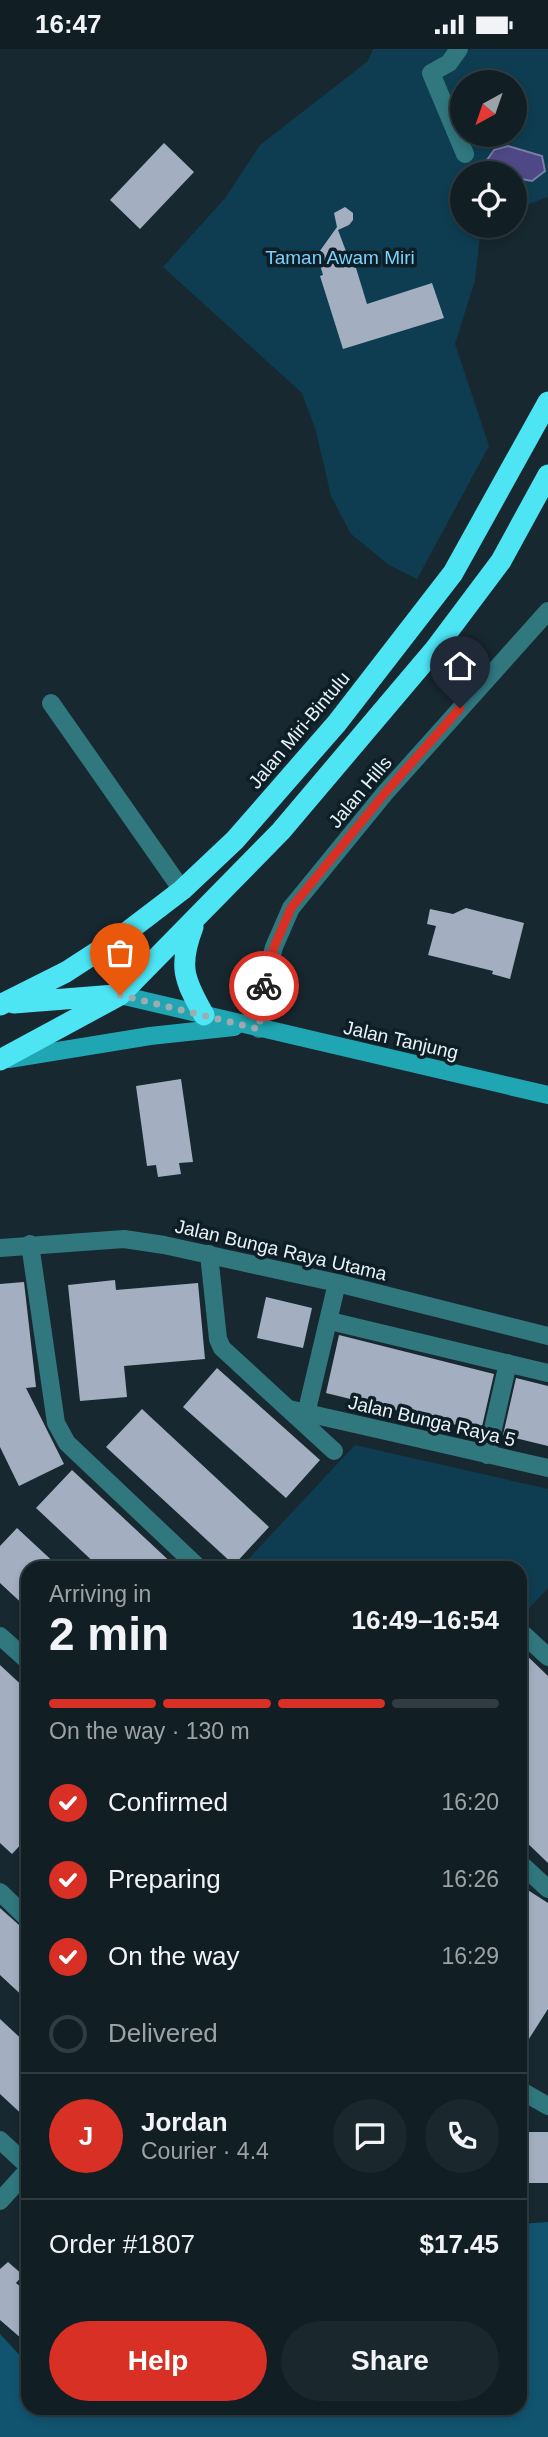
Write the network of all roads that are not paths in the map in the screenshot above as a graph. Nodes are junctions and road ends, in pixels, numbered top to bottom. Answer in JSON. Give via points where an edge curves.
{"nodes":[{"id":1,"x":459,"y":49,"type":"edge"},
{"id":2,"x":465,"y":154,"type":"dead end"},
{"id":3,"x":548,"y":402,"type":"edge"},
{"id":4,"x":548,"y":475,"type":"edge"},
{"id":5,"x":548,"y":611,"type":"edge"},
{"id":6,"x":51,"y":703,"type":"dead end"},
{"id":7,"x":182,"y":890,"type":"junction"},
{"id":8,"x":195,"y":922,"type":"junction"},
{"id":9,"x":120,"y":995,"type":"junction"},
{"id":10,"x":1,"y":1005,"type":"edge"},
{"id":11,"x":204,"y":1015,"type":"junction"},
{"id":12,"x":252,"y":1028,"type":"junction"},
{"id":13,"x":0,"y":1060,"type":"edge"},
{"id":14,"x":548,"y":1095,"type":"edge"},
{"id":15,"x":30,"y":1244,"type":"junction"},
{"id":16,"x":0,"y":1248,"type":"edge"},
{"id":17,"x":209,"y":1254,"type":"junction"},
{"id":18,"x":337,"y":1283,"type":"junction"},
{"id":19,"x":330,"y":1321,"type":"junction"},
{"id":20,"x":548,"y":1336,"type":"edge"},
{"id":21,"x":508,"y":1363,"type":"junction"},
{"id":22,"x":548,"y":1373,"type":"edge"},
{"id":23,"x":298,"y":1412,"type":"junction"},
{"id":24,"x":334,"y":1451,"type":"dead end"},
{"id":25,"x":487,"y":1455,"type":"junction"},
{"id":26,"x":548,"y":1468,"type":"edge"},
{"id":27,"x":192,"y":1561,"type":"edge"},
{"id":28,"x":0,"y":1636,"type":"edge"},
{"id":29,"x":527,"y":1638,"type":"edge"},
{"id":30,"x":21,"y":1655,"type":"edge"},
{"id":31,"x":548,"y":1657,"type":"edge"},
{"id":32,"x":527,"y":1870,"type":"edge"},
{"id":33,"x":548,"y":1889,"type":"edge"},
{"id":34,"x":0,"y":1892,"type":"edge"},
{"id":35,"x":21,"y":1912,"type":"edge"},
{"id":36,"x":527,"y":2095,"type":"edge"},
{"id":37,"x":548,"y":2106,"type":"edge"},
{"id":38,"x":0,"y":2140,"type":"edge"},
{"id":39,"x":21,"y":2161,"type":"edge"},
{"id":40,"x":21,"y":2176,"type":"edge"},
{"id":41,"x":0,"y":2201,"type":"edge"}],
"edges":[{"from":1,"to":2,"type":"street","via":[[449,63],[431,73]]},
{"from":3,"to":7,"type":"highway","name":"Jalan Miri-Bintulu","via":[[475,536],[429,606],[337,723],[235,840]]},
{"from":4,"to":8,"type":"highway","via":[[500,561],[435,649],[281,831]]},
{"from":5,"to":12,"type":"street","name":"Jalan Hills","via":[[385,793],[291,908],[274,947]]},
{"from":6,"to":7,"type":"street"},
{"from":7,"to":10,"type":"highway","name":"Jalan Miri-Bintulu","via":[[66,972]]},
{"from":8,"to":9,"type":"highway"},
{"from":8,"to":11,"type":"highway","via":[[183,969]]},
{"from":9,"to":10,"type":"highway"},
{"from":9,"to":11,"type":"street","name":"Jalan Tanjung"},
{"from":9,"to":13,"type":"highway"},
{"from":11,"to":12,"type":"street","name":"Jalan Tanjung"},
{"from":12,"to":13,"type":"street","name":"Jalan Tanjung","via":[[150,1036]]},
{"from":12,"to":14,"type":"street","name":"Jalan Tanjung"},
{"from":15,"to":16,"type":"street","name":"Jalan Bunga Raya Utama"},
{"from":15,"to":17,"type":"street","name":"Jalan Bunga Raya Utama","via":[[124,1239]]},
{"from":15,"to":27,"type":"street","via":[[56,1423],[67,1443]]},
{"from":17,"to":18,"type":"street","name":"Jalan Bunga Raya Utama"},
{"from":17,"to":23,"type":"street","via":[[222,1348]]},
{"from":18,"to":19,"type":"street"},
{"from":18,"to":20,"type":"street","name":"Jalan Bunga Raya Utama"},
{"from":19,"to":21,"type":"street"},
{"from":19,"to":23,"type":"street"},
{"from":21,"to":22,"type":"street"},
{"from":21,"to":25,"type":"street"},
{"from":23,"to":24,"type":"street"},
{"from":23,"to":25,"type":"street","name":"Jalan Bunga Raya 5"},
{"from":25,"to":26,"type":"street","name":"Jalan Bunga Raya 5"},
{"from":28,"to":30,"type":"street"},
{"from":29,"to":31,"type":"street"},
{"from":32,"to":33,"type":"street"},
{"from":34,"to":35,"type":"street"},
{"from":36,"to":37,"type":"street"},
{"from":38,"to":39,"type":"street"},
{"from":40,"to":41,"type":"street"}]}
